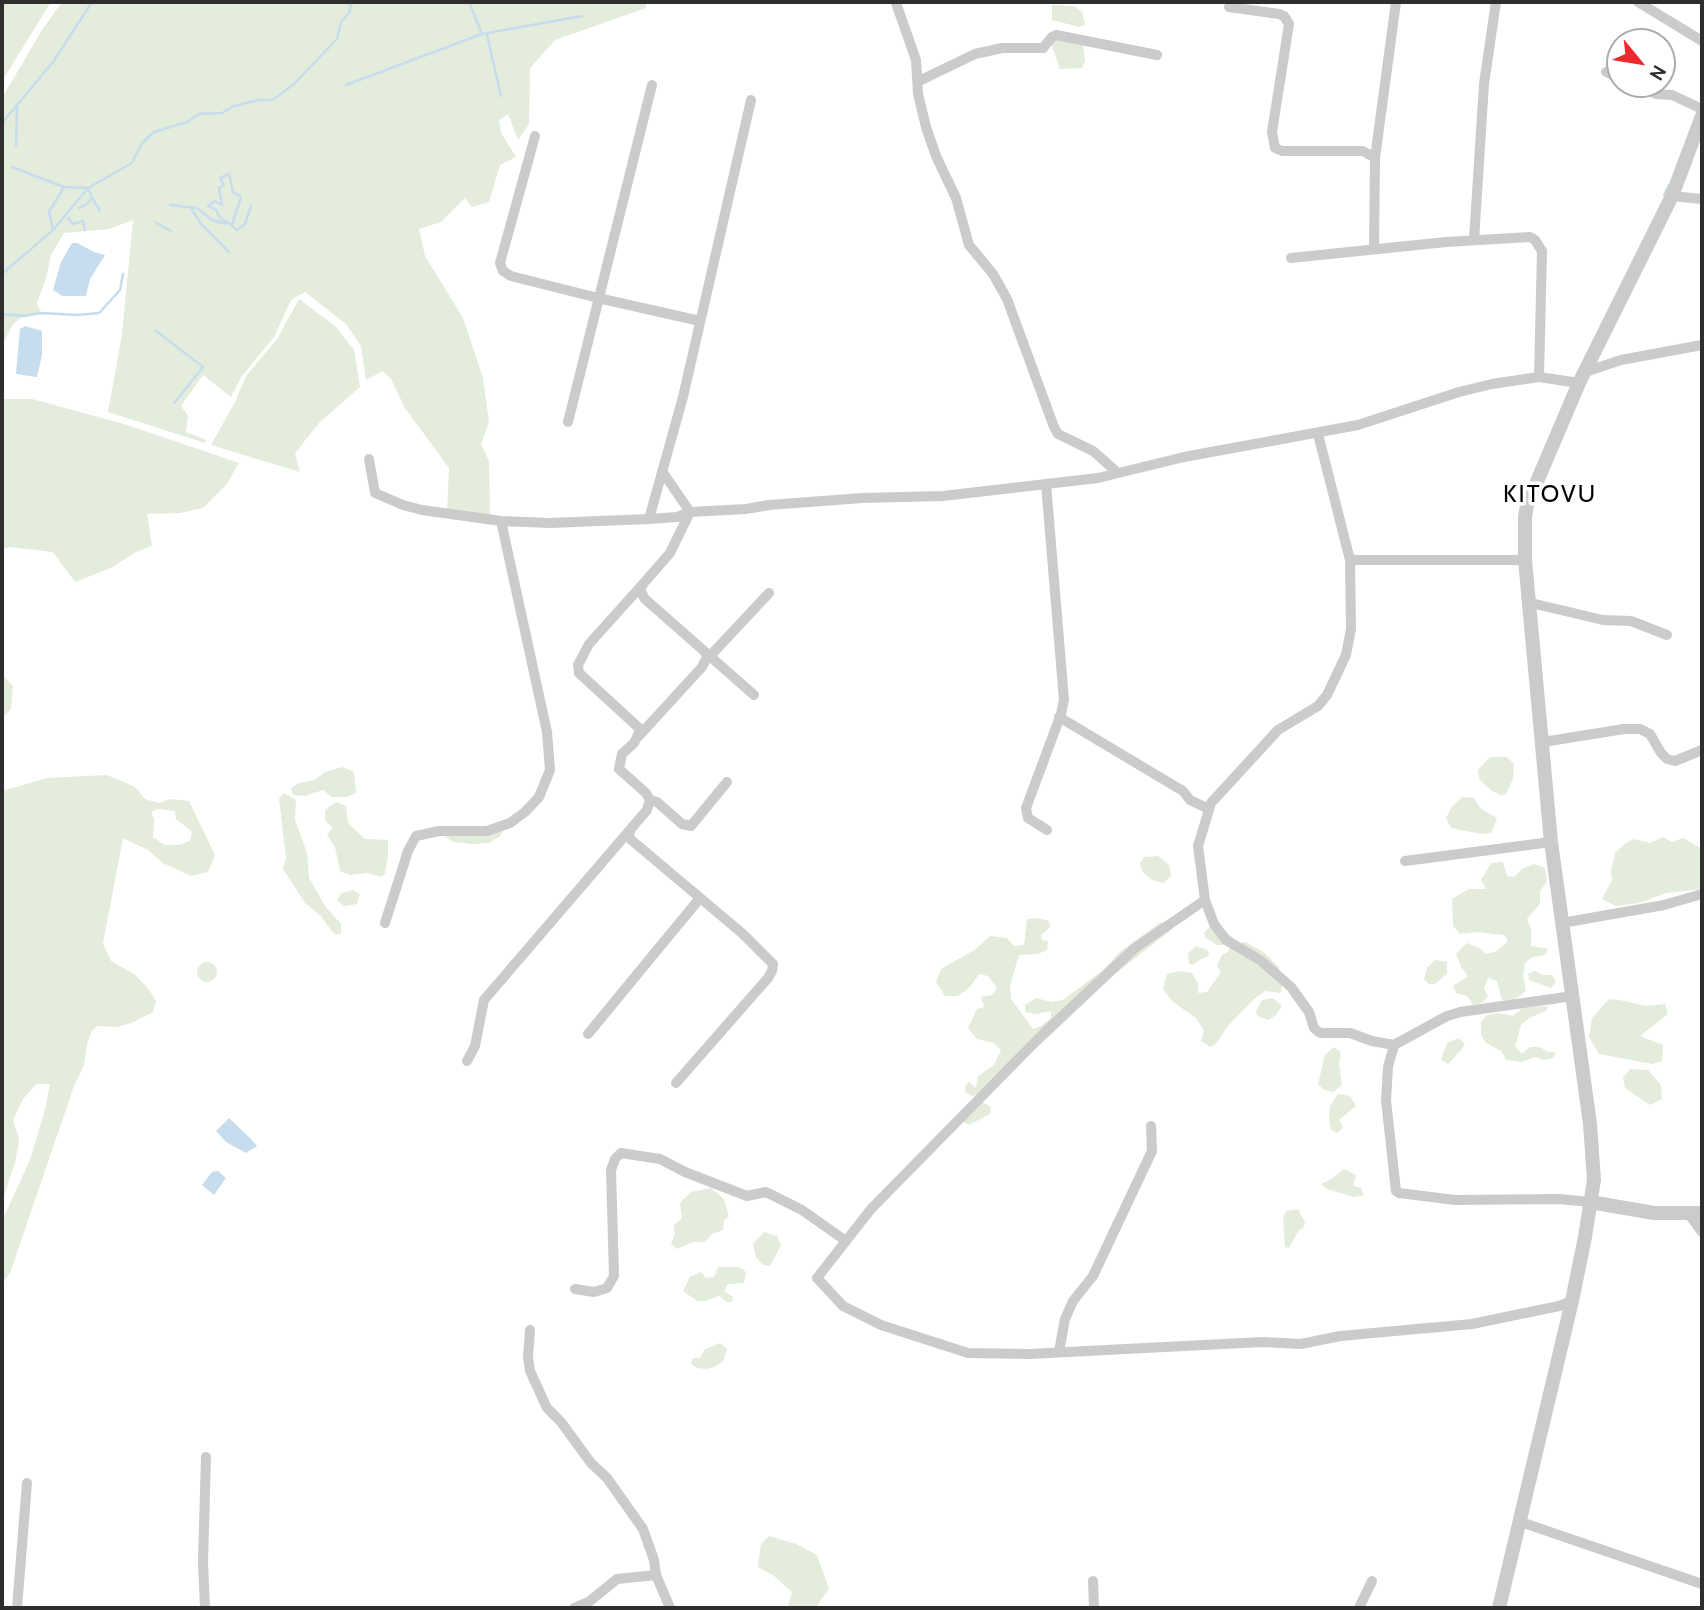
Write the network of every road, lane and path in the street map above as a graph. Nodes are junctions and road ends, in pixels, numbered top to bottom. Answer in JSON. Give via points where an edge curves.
{"nodes":[{"id":1,"x":1396,"y":2,"type":"edge"},
{"id":2,"x":1496,"y":2,"type":"edge"},
{"id":3,"x":1638,"y":2,"type":"edge"},
{"id":4,"x":896,"y":3,"type":"edge"},
{"id":5,"x":1230,"y":7,"type":"dead end"},
{"id":6,"x":1702,"y":41,"type":"edge"},
{"id":7,"x":1157,"y":55,"type":"dead end"},
{"id":8,"x":919,"y":81,"type":"junction"},
{"id":9,"x":652,"y":85,"type":"dead end"},
{"id":10,"x":1676,"y":97,"type":"edge"},
{"id":11,"x":751,"y":100,"type":"dead end"},
{"id":12,"x":1702,"y":108,"type":"edge"},
{"id":13,"x":1702,"y":116,"type":"edge"},
{"id":14,"x":535,"y":136,"type":"dead end"},
{"id":15,"x":1375,"y":158,"type":"junction"},
{"id":16,"x":1672,"y":196,"type":"junction"},
{"id":17,"x":1702,"y":199,"type":"edge"},
{"id":18,"x":1474,"y":240,"type":"junction"},
{"id":19,"x":1374,"y":249,"type":"junction"},
{"id":20,"x":1291,"y":258,"type":"dead end"},
{"id":21,"x":598,"y":298,"type":"junction"},
{"id":22,"x":700,"y":321,"type":"junction"},
{"id":23,"x":1702,"y":345,"type":"edge"},
{"id":24,"x":1539,"y":377,"type":"junction"},
{"id":25,"x":1582,"y":377,"type":"junction"},
{"id":26,"x":568,"y":422,"type":"dead end"},
{"id":27,"x":1318,"y":434,"type":"junction"},
{"id":28,"x":369,"y":459,"type":"dead end"},
{"id":29,"x":662,"y":471,"type":"junction"},
{"id":30,"x":1118,"y":473,"type":"junction"},
{"id":31,"x":1046,"y":484,"type":"junction"},
{"id":32,"x":690,"y":512,"type":"junction"},
{"id":33,"x":649,"y":519,"type":"junction"},
{"id":34,"x":501,"y":522,"type":"junction"},
{"id":35,"x":1350,"y":560,"type":"junction"},
{"id":36,"x":1525,"y":560,"type":"junction"},
{"id":37,"x":643,"y":584,"type":"junction"},
{"id":38,"x":769,"y":593,"type":"dead end"},
{"id":39,"x":1531,"y":603,"type":"junction"},
{"id":40,"x":1667,"y":635,"type":"dead end"},
{"id":41,"x":708,"y":654,"type":"junction"},
{"id":42,"x":754,"y":695,"type":"dead end"},
{"id":43,"x":1059,"y":717,"type":"junction"},
{"id":44,"x":636,"y":739,"type":"junction"},
{"id":45,"x":1543,"y":742,"type":"junction"},
{"id":46,"x":1702,"y":750,"type":"edge"},
{"id":47,"x":727,"y":782,"type":"dead end"},
{"id":48,"x":650,"y":800,"type":"junction"},
{"id":49,"x":1209,"y":809,"type":"junction"},
{"id":50,"x":629,"y":830,"type":"junction"},
{"id":51,"x":1047,"y":830,"type":"dead end"},
{"id":52,"x":1551,"y":842,"type":"junction"},
{"id":53,"x":1405,"y":861,"type":"dead end"},
{"id":54,"x":1702,"y":894,"type":"edge"},
{"id":55,"x":700,"y":898,"type":"junction"},
{"id":56,"x":1205,"y":900,"type":"junction"},
{"id":57,"x":385,"y":923,"type":"dead end"},
{"id":58,"x":1562,"y":923,"type":"junction"},
{"id":59,"x":1573,"y":996,"type":"junction"},
{"id":60,"x":588,"y":1034,"type":"dead end"},
{"id":61,"x":1394,"y":1045,"type":"junction"},
{"id":62,"x":467,"y":1061,"type":"dead end"},
{"id":63,"x":676,"y":1083,"type":"dead end"},
{"id":64,"x":1151,"y":1126,"type":"dead end"},
{"id":65,"x":1590,"y":1202,"type":"junction"},
{"id":66,"x":1695,"y":1213,"type":"edge"},
{"id":67,"x":1702,"y":1232,"type":"edge"},
{"id":68,"x":846,"y":1241,"type":"junction"},
{"id":69,"x":575,"y":1289,"type":"dead end"},
{"id":70,"x":1572,"y":1301,"type":"junction"},
{"id":71,"x":530,"y":1330,"type":"dead end"},
{"id":72,"x":1059,"y":1352,"type":"junction"},
{"id":73,"x":206,"y":1457,"type":"dead end"},
{"id":74,"x":27,"y":1483,"type":"dead end"},
{"id":75,"x":1518,"y":1521,"type":"junction"},
{"id":76,"x":656,"y":1575,"type":"junction"},
{"id":77,"x":1093,"y":1581,"type":"dead end"},
{"id":78,"x":1372,"y":1581,"type":"dead end"},
{"id":79,"x":1702,"y":1584,"type":"edge"},
{"id":80,"x":17,"y":1608,"type":"edge"},
{"id":81,"x":205,"y":1608,"type":"edge"},
{"id":82,"x":574,"y":1608,"type":"edge"},
{"id":83,"x":670,"y":1608,"type":"edge"},
{"id":84,"x":1094,"y":1608,"type":"edge"},
{"id":85,"x":1359,"y":1608,"type":"edge"},
{"id":86,"x":1499,"y":1608,"type":"edge"}],
"edges":[{"from":1,"to":15,"type":"street"},
{"from":2,"to":18,"type":"street","via":[[1484,83]]},
{"from":3,"to":6,"type":"street"},
{"from":4,"to":8,"type":"street","via":[[914,51]]},
{"from":5,"to":15,"type":"street","via":[[1279,14],[1289,24],[1272,132],[1275,148],[1363,152]]},
{"from":7,"to":8,"type":"street","via":[[1056,35],[1043,48],[1002,48],[975,54]]},
{"from":8,"to":30,"type":"street","via":[[926,127],[956,198],[969,245],[1007,299],[1058,434],[1093,451]]},
{"from":9,"to":21,"type":"street"},
{"from":10,"to":12,"type":"street"},
{"from":11,"to":22,"type":"street"},
{"from":13,"to":16,"type":"street"},
{"from":14,"to":21,"type":"street","via":[[501,267],[511,276]]},
{"from":15,"to":19,"type":"street"},
{"from":16,"to":17,"type":"street"},
{"from":16,"to":25,"type":"street"},
{"from":18,"to":19,"type":"street"},
{"from":18,"to":24,"type":"street","via":[[1530,237],[1539,245],[1543,267]]},
{"from":19,"to":20,"type":"street"},
{"from":21,"to":22,"type":"street"},
{"from":21,"to":26,"type":"street"},
{"from":22,"to":29,"type":"street"},
{"from":23,"to":25,"type":"street","via":[[1621,360]]},
{"from":24,"to":25,"type":"street"},
{"from":24,"to":27,"type":"street","via":[[1459,392]]},
{"from":25,"to":36,"type":"street","via":[[1527,505]]},
{"from":27,"to":30,"type":"street"},
{"from":27,"to":35,"type":"street"},
{"from":28,"to":34,"type":"street","via":[[373,490],[378,495],[422,510]]},
{"from":29,"to":32,"type":"street"},
{"from":29,"to":33,"type":"street"},
{"from":30,"to":31,"type":"street"},
{"from":31,"to":32,"type":"street","via":[[943,496]]},
{"from":31,"to":43,"type":"street","via":[[1064,700]]},
{"from":32,"to":33,"type":"street"},
{"from":32,"to":37,"type":"street","via":[[670,553]]},
{"from":33,"to":34,"type":"street"},
{"from":34,"to":57,"type":"street","via":[[550,744],[550,770],[539,797],[510,823],[487,831],[416,836]]},
{"from":35,"to":36,"type":"street"},
{"from":35,"to":49,"type":"street","via":[[1351,629],[1346,655],[1327,695],[1265,742]]},
{"from":36,"to":39,"type":"street"},
{"from":37,"to":41,"type":"street","via":[[640,590],[645,599]]},
{"from":37,"to":44,"type":"street","via":[[589,643],[578,665],[579,673],[639,728]]},
{"from":38,"to":41,"type":"street"},
{"from":39,"to":40,"type":"street","via":[[1603,620],[1631,621]]},
{"from":39,"to":45,"type":"street"},
{"from":41,"to":42,"type":"street"},
{"from":41,"to":44,"type":"street","via":[[702,667]]},
{"from":43,"to":49,"type":"street"},
{"from":43,"to":51,"type":"street","via":[[1026,808],[1028,818]]},
{"from":44,"to":48,"type":"street","via":[[622,754],[619,769]]},
{"from":45,"to":46,"type":"street","via":[[1640,729],[1650,734],[1667,759],[1675,761]]},
{"from":45,"to":52,"type":"street"},
{"from":47,"to":48,"type":"street","via":[[691,826]]},
{"from":48,"to":50,"type":"street"},
{"from":49,"to":56,"type":"street","via":[[1198,846]]},
{"from":50,"to":55,"type":"street","via":[[628,838]]},
{"from":50,"to":62,"type":"street","via":[[484,1000],[475,1046]]},
{"from":52,"to":53,"type":"street"},
{"from":52,"to":58,"type":"street"},
{"from":54,"to":58,"type":"street"},
{"from":55,"to":60,"type":"street"},
{"from":55,"to":63,"type":"street","via":[[773,964],[772,971]]},
{"from":56,"to":61,"type":"street","via":[[1226,940],[1292,987],[1317,1032],[1349,1032]]},
{"from":56,"to":68,"type":"street","via":[[1136,948],[1042,1035],[880,1200]]},
{"from":58,"to":59,"type":"street"},
{"from":59,"to":61,"type":"street","via":[[1460,1012]]},
{"from":59,"to":65,"type":"street","via":[[1590,1124],[1594,1180]]},
{"from":61,"to":65,"type":"street","via":[[1386,1100],[1396,1191],[1455,1200]]},
{"from":64,"to":72,"type":"street","via":[[1152,1151],[1093,1276],[1073,1301]]},
{"from":65,"to":66,"type":"street","via":[[1654,1213]]},
{"from":65,"to":70,"type":"street"},
{"from":66,"to":67,"type":"street"},
{"from":68,"to":69,"type":"street","via":[[766,1192],[747,1196],[660,1159],[621,1153],[611,1170],[614,1276],[607,1288],[594,1292]]},
{"from":68,"to":72,"type":"street","via":[[817,1276],[844,1306],[881,1325],[968,1353]]},
{"from":70,"to":72,"type":"street","via":[[1472,1324],[1301,1344]]},
{"from":70,"to":75,"type":"street"},
{"from":71,"to":76,"type":"street","via":[[530,1371],[547,1408],[643,1529]]},
{"from":73,"to":81,"type":"street"},
{"from":74,"to":80,"type":"street"},
{"from":75,"to":79,"type":"street"},
{"from":75,"to":86,"type":"street"},
{"from":76,"to":82,"type":"street","via":[[617,1579]]},
{"from":76,"to":83,"type":"street"},
{"from":77,"to":84,"type":"street"},
{"from":78,"to":85,"type":"street"}]}
